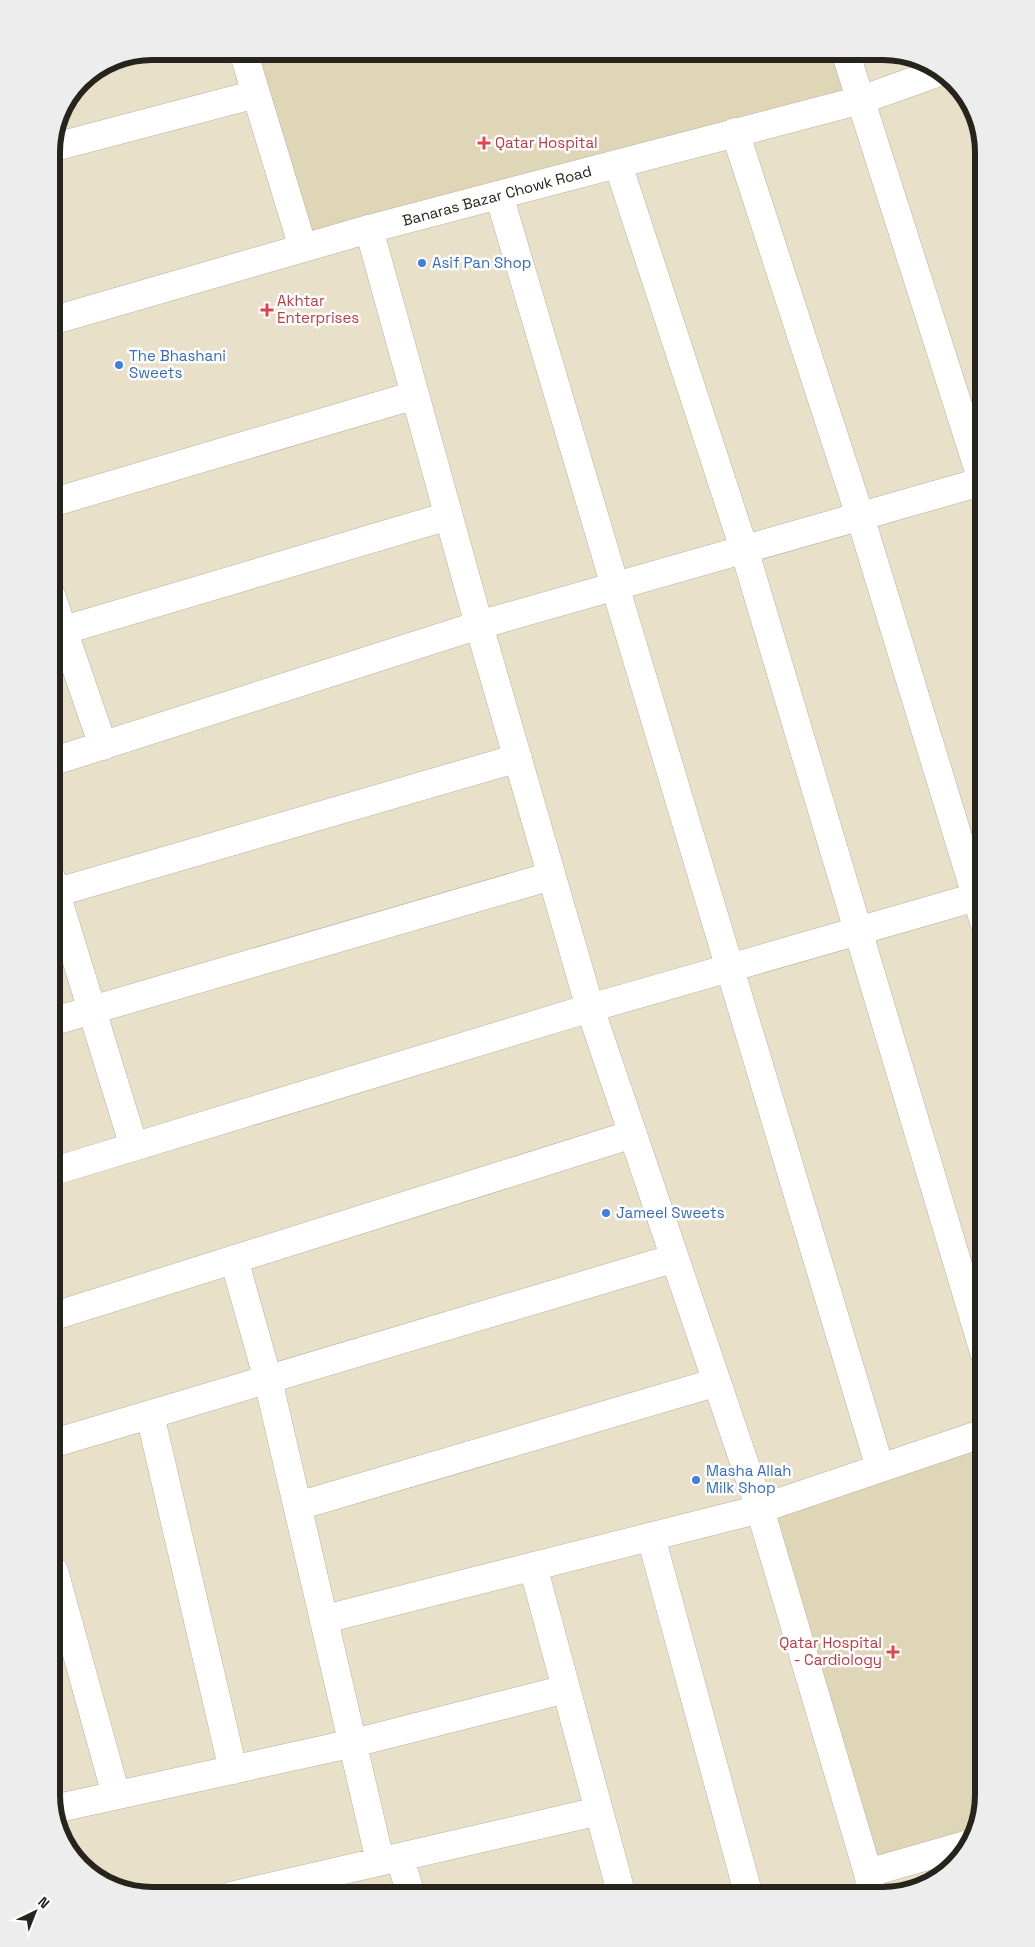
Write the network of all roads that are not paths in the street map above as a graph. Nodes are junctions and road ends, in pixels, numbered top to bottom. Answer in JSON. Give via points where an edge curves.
{"nodes":[{"id":1,"x":246,"y":60,"type":"edge"},
{"id":2,"x":848,"y":60,"type":"edge"},
{"id":3,"x":932,"y":74,"type":"edge"},
{"id":4,"x":256,"y":94,"type":"junction"},
{"id":5,"x":861,"y":100,"type":"junction"},
{"id":6,"x":736,"y":132,"type":"junction"},
{"id":7,"x":60,"y":146,"type":"edge"},
{"id":8,"x":618,"y":164,"type":"junction"},
{"id":9,"x":499,"y":195,"type":"junction"},
{"id":10,"x":369,"y":229,"type":"junction"},
{"id":11,"x":303,"y":248,"type":"junction"},
{"id":12,"x":60,"y":318,"type":"edge"},
{"id":13,"x":415,"y":395,"type":"junction"},
{"id":14,"x":975,"y":458,"type":"edge"},
{"id":15,"x":975,"y":485,"type":"edge"},
{"id":16,"x":60,"y":500,"type":"edge"},
{"id":17,"x":448,"y":516,"type":"junction"},
{"id":18,"x":860,"y":516,"type":"junction"},
{"id":19,"x":744,"y":549,"type":"junction"},
{"id":20,"x":615,"y":586,"type":"junction"},
{"id":21,"x":479,"y":625,"type":"junction"},
{"id":22,"x":60,"y":632,"type":"edge"},
{"id":23,"x":60,"y":638,"type":"edge"},
{"id":24,"x":103,"y":746,"type":"junction"},
{"id":25,"x":518,"y":758,"type":"junction"},
{"id":26,"x":60,"y":759,"type":"edge"},
{"id":27,"x":551,"y":876,"type":"junction"},
{"id":28,"x":60,"y":886,"type":"edge"},
{"id":29,"x":975,"y":893,"type":"edge"},
{"id":30,"x":60,"y":910,"type":"edge"},
{"id":31,"x":975,"y":910,"type":"edge"},
{"id":32,"x":858,"y":932,"type":"junction"},
{"id":33,"x":730,"y":968,"type":"junction"},
{"id":34,"x":590,"y":1008,"type":"junction"},
{"id":35,"x":92,"y":1010,"type":"junction"},
{"id":36,"x":60,"y":1019,"type":"edge"},
{"id":37,"x":633,"y":1134,"type":"junction"},
{"id":38,"x":134,"y":1147,"type":"junction"},
{"id":39,"x":60,"y":1169,"type":"edge"},
{"id":40,"x":676,"y":1258,"type":"junction"},
{"id":41,"x":234,"y":1259,"type":"junction"},
{"id":42,"x":60,"y":1314,"type":"edge"},
{"id":43,"x":975,"y":1322,"type":"edge"},
{"id":44,"x":268,"y":1380,"type":"junction"},
{"id":45,"x":717,"y":1382,"type":"junction"},
{"id":46,"x":150,"y":1415,"type":"junction"},
{"id":47,"x":975,"y":1436,"type":"edge"},
{"id":48,"x":60,"y":1441,"type":"edge"},
{"id":49,"x":880,"y":1468,"type":"junction"},
{"id":50,"x":298,"y":1506,"type":"junction"},
{"id":51,"x":760,"y":1509,"type":"junction"},
{"id":52,"x":650,"y":1537,"type":"junction"},
{"id":53,"x":533,"y":1566,"type":"junction"},
{"id":54,"x":60,"y":1593,"type":"edge"},
{"id":55,"x":324,"y":1619,"type":"junction"},
{"id":56,"x":566,"y":1689,"type":"junction"},
{"id":57,"x":354,"y":1743,"type":"junction"},
{"id":58,"x":234,"y":1770,"type":"junction"},
{"id":59,"x":116,"y":1795,"type":"junction"},
{"id":60,"x":61,"y":1807,"type":"edge"},
{"id":61,"x":599,"y":1811,"type":"junction"},
{"id":62,"x":958,"y":1849,"type":"edge"},
{"id":63,"x":390,"y":1859,"type":"junction"},
{"id":64,"x":870,"y":1885,"type":"edge"},
{"id":65,"x":297,"y":1887,"type":"edge"},
{"id":66,"x":406,"y":1887,"type":"edge"},
{"id":67,"x":620,"y":1887,"type":"edge"},
{"id":68,"x":747,"y":1887,"type":"edge"}],
"edges":[{"from":1,"to":4,"type":"street"},
{"from":2,"to":5,"type":"street"},
{"from":3,"to":5,"type":"street","name":"Banaras Bazar Chowk Road"},
{"from":4,"to":7,"type":"street"},
{"from":4,"to":11,"type":"street"},
{"from":5,"to":6,"type":"street","name":"Banaras Bazar Chowk Road"},
{"from":5,"to":14,"type":"street"},
{"from":6,"to":8,"type":"street","name":"Banaras Bazar Chowk Road"},
{"from":6,"to":18,"type":"street"},
{"from":8,"to":9,"type":"street","name":"Banaras Bazar Chowk Road"},
{"from":8,"to":19,"type":"street"},
{"from":9,"to":10,"type":"street","name":"Banaras Bazar Chowk Road"},
{"from":9,"to":20,"type":"street"},
{"from":10,"to":11,"type":"street","name":"Banaras Bazar Chowk Road"},
{"from":10,"to":13,"type":"street"},
{"from":11,"to":12,"type":"street","name":"Banaras Bazar Chowk Road"},
{"from":13,"to":16,"type":"street"},
{"from":13,"to":17,"type":"street"},
{"from":15,"to":18,"type":"street"},
{"from":17,"to":21,"type":"street"},
{"from":17,"to":22,"type":"street"},
{"from":18,"to":19,"type":"street"},
{"from":18,"to":29,"type":"street"},
{"from":19,"to":20,"type":"street"},
{"from":19,"to":32,"type":"street"},
{"from":20,"to":21,"type":"street"},
{"from":20,"to":33,"type":"street"},
{"from":21,"to":24,"type":"street"},
{"from":21,"to":25,"type":"street"},
{"from":23,"to":24,"type":"street"},
{"from":24,"to":26,"type":"street"},
{"from":25,"to":27,"type":"street"},
{"from":25,"to":28,"type":"street"},
{"from":27,"to":34,"type":"street"},
{"from":27,"to":35,"type":"street"},
{"from":30,"to":35,"type":"street"},
{"from":31,"to":32,"type":"street"},
{"from":32,"to":33,"type":"street"},
{"from":32,"to":43,"type":"street"},
{"from":33,"to":34,"type":"street"},
{"from":33,"to":49,"type":"street"},
{"from":34,"to":37,"type":"street"},
{"from":34,"to":38,"type":"street"},
{"from":35,"to":36,"type":"street"},
{"from":35,"to":38,"type":"street"},
{"from":37,"to":40,"type":"street"},
{"from":37,"to":41,"type":"street"},
{"from":38,"to":39,"type":"street"},
{"from":40,"to":44,"type":"street"},
{"from":40,"to":45,"type":"street"},
{"from":41,"to":42,"type":"street"},
{"from":41,"to":44,"type":"street"},
{"from":44,"to":46,"type":"street"},
{"from":44,"to":50,"type":"street"},
{"from":45,"to":50,"type":"street"},
{"from":45,"to":51,"type":"street"},
{"from":46,"to":48,"type":"street"},
{"from":46,"to":58,"type":"street"},
{"from":47,"to":49,"type":"street"},
{"from":49,"to":51,"type":"street"},
{"from":50,"to":55,"type":"street"},
{"from":51,"to":52,"type":"street"},
{"from":51,"to":64,"type":"street"},
{"from":52,"to":53,"type":"street"},
{"from":52,"to":68,"type":"street"},
{"from":53,"to":55,"type":"street"},
{"from":53,"to":56,"type":"street"},
{"from":54,"to":59,"type":"street"},
{"from":55,"to":57,"type":"street"},
{"from":56,"to":57,"type":"street"},
{"from":56,"to":61,"type":"street"},
{"from":57,"to":58,"type":"street"},
{"from":57,"to":63,"type":"street"},
{"from":58,"to":59,"type":"street"},
{"from":59,"to":60,"type":"street"},
{"from":61,"to":63,"type":"street"},
{"from":61,"to":67,"type":"street"},
{"from":62,"to":64,"type":"street"},
{"from":63,"to":65,"type":"street"},
{"from":63,"to":66,"type":"street"}]}
